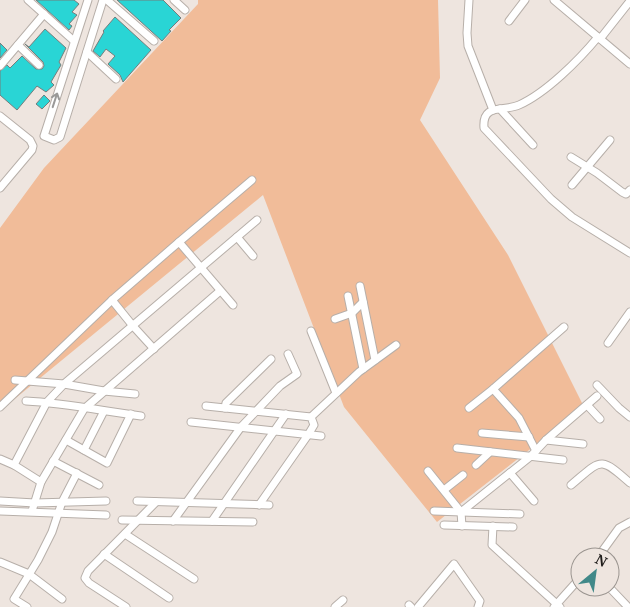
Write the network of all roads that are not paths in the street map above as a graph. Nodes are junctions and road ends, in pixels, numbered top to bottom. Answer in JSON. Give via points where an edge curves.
{"nodes":[{"id":1,"x":28,"y":0,"type":"edge"},
{"id":2,"x":88,"y":0,"type":"edge"},
{"id":3,"x":103,"y":0,"type":"edge"},
{"id":4,"x":107,"y":0,"type":"edge"},
{"id":5,"x":174,"y":0,"type":"edge"},
{"id":6,"x":469,"y":0,"type":"edge"},
{"id":7,"x":525,"y":0,"type":"edge"},
{"id":8,"x":554,"y":0,"type":"edge"},
{"id":9,"x":630,"y":2,"type":"edge"},
{"id":10,"x":184,"y":10,"type":"dead end"},
{"id":11,"x":44,"y":14,"type":"junction"},
{"id":12,"x":509,"y":21,"type":"dead end"},
{"id":13,"x":599,"y":38,"type":"junction"},
{"id":14,"x":74,"y":41,"type":"junction"},
{"id":15,"x":154,"y":42,"type":"dead end"},
{"id":16,"x":18,"y":45,"type":"junction"},
{"id":17,"x":87,"y":52,"type":"junction"},
{"id":18,"x":630,"y":64,"type":"edge"},
{"id":19,"x":39,"y":65,"type":"dead end"},
{"id":20,"x":0,"y":66,"type":"edge"},
{"id":21,"x":116,"y":79,"type":"dead end"},
{"id":22,"x":497,"y":109,"type":"junction"},
{"id":23,"x":0,"y":116,"type":"edge"},
{"id":24,"x":610,"y":140,"type":"dead end"},
{"id":25,"x":533,"y":144,"type":"dead end"},
{"id":26,"x":571,"y":157,"type":"dead end"},
{"id":27,"x":587,"y":167,"type":"junction"},
{"id":28,"x":3,"y":179,"type":"edge"},
{"id":29,"x":252,"y":180,"type":"dead end"},
{"id":30,"x":572,"y":185,"type":"dead end"},
{"id":31,"x":0,"y":188,"type":"edge"},
{"id":32,"x":630,"y":190,"type":"edge"},
{"id":33,"x":257,"y":220,"type":"dead end"},
{"id":34,"x":237,"y":237,"type":"junction"},
{"id":35,"x":179,"y":242,"type":"junction"},
{"id":36,"x":630,"y":253,"type":"edge"},
{"id":37,"x":253,"y":256,"type":"dead end"},
{"id":38,"x":201,"y":268,"type":"junction"},
{"id":39,"x":360,"y":286,"type":"dead end"},
{"id":40,"x":220,"y":291,"type":"junction"},
{"id":41,"x":348,"y":296,"type":"dead end"},
{"id":42,"x":112,"y":300,"type":"junction"},
{"id":43,"x":363,"y":302,"type":"junction"},
{"id":44,"x":233,"y":305,"type":"dead end"},
{"id":45,"x":630,"y":312,"type":"edge"},
{"id":46,"x":352,"y":313,"type":"junction"},
{"id":47,"x":335,"y":320,"type":"dead end"},
{"id":48,"x":133,"y":326,"type":"junction"},
{"id":49,"x":368,"y":327,"type":"junction"},
{"id":50,"x":564,"y":327,"type":"dead end"},
{"id":51,"x":311,"y":331,"type":"dead end"},
{"id":52,"x":356,"y":335,"type":"junction"},
{"id":53,"x":608,"y":343,"type":"dead end"},
{"id":54,"x":396,"y":345,"type":"dead end"},
{"id":55,"x":154,"y":349,"type":"junction"},
{"id":56,"x":288,"y":354,"type":"dead end"},
{"id":57,"x":271,"y":359,"type":"dead end"},
{"id":58,"x":375,"y":360,"type":"junction"},
{"id":59,"x":363,"y":368,"type":"junction"},
{"id":60,"x":15,"y":380,"type":"dead end"},
{"id":61,"x":27,"y":381,"type":"junction"},
{"id":62,"x":64,"y":384,"type":"junction"},
{"id":63,"x":597,"y":385,"type":"dead end"},
{"id":64,"x":494,"y":389,"type":"junction"},
{"id":65,"x":104,"y":391,"type":"junction"},
{"id":66,"x":336,"y":393,"type":"junction"},
{"id":67,"x":135,"y":394,"type":"dead end"},
{"id":68,"x":596,"y":396,"type":"dead end"},
{"id":69,"x":26,"y":400,"type":"dead end"},
{"id":70,"x":47,"y":402,"type":"junction"},
{"id":71,"x":587,"y":405,"type":"junction"},
{"id":72,"x":206,"y":406,"type":"dead end"},
{"id":73,"x":0,"y":407,"type":"edge"},
{"id":74,"x":225,"y":408,"type":"junction"},
{"id":75,"x":469,"y":408,"type":"dead end"},
{"id":76,"x":84,"y":409,"type":"junction"},
{"id":77,"x":104,"y":411,"type":"junction"},
{"id":78,"x":258,"y":411,"type":"junction"},
{"id":79,"x":131,"y":414,"type":"junction"},
{"id":80,"x":286,"y":414,"type":"junction"},
{"id":81,"x":141,"y":416,"type":"dead end"},
{"id":82,"x":311,"y":417,"type":"junction"},
{"id":83,"x":630,"y":417,"type":"edge"},
{"id":84,"x":600,"y":419,"type":"dead end"},
{"id":85,"x":191,"y":422,"type":"dead end"},
{"id":86,"x":241,"y":427,"type":"junction"},
{"id":87,"x":274,"y":431,"type":"junction"},
{"id":88,"x":482,"y":433,"type":"dead end"},
{"id":89,"x":308,"y":435,"type":"junction"},
{"id":90,"x":321,"y":436,"type":"dead end"},
{"id":91,"x":529,"y":437,"type":"junction"},
{"id":92,"x":66,"y":440,"type":"junction"},
{"id":93,"x":546,"y":440,"type":"junction"},
{"id":94,"x":583,"y":444,"type":"dead end"},
{"id":95,"x":457,"y":448,"type":"dead end"},
{"id":96,"x":84,"y":450,"type":"junction"},
{"id":97,"x":490,"y":452,"type":"junction"},
{"id":98,"x":534,"y":453,"type":"junction"},
{"id":99,"x":0,"y":458,"type":"edge"},
{"id":100,"x":563,"y":460,"type":"dead end"},
{"id":101,"x":54,"y":462,"type":"junction"},
{"id":102,"x":14,"y":465,"type":"junction"},
{"id":103,"x":476,"y":465,"type":"dead end"},
{"id":104,"x":428,"y":471,"type":"dead end"},
{"id":105,"x":77,"y":473,"type":"junction"},
{"id":106,"x":510,"y":473,"type":"junction"},
{"id":107,"x":463,"y":475,"type":"dead end"},
{"id":108,"x":41,"y":482,"type":"junction"},
{"id":109,"x":630,"y":483,"type":"edge"},
{"id":110,"x":99,"y":485,"type":"dead end"},
{"id":111,"x":571,"y":485,"type":"dead end"},
{"id":112,"x":444,"y":490,"type":"junction"},
{"id":113,"x":0,"y":501,"type":"edge"},
{"id":114,"x":137,"y":501,"type":"dead end"},
{"id":115,"x":534,"y":501,"type":"dead end"},
{"id":116,"x":62,"y":502,"type":"junction"},
{"id":117,"x":106,"y":502,"type":"dead end"},
{"id":118,"x":156,"y":502,"type":"junction"},
{"id":119,"x":35,"y":503,"type":"junction"},
{"id":120,"x":186,"y":503,"type":"junction"},
{"id":121,"x":223,"y":504,"type":"junction"},
{"id":122,"x":259,"y":505,"type":"junction"},
{"id":123,"x":269,"y":505,"type":"dead end"},
{"id":124,"x":0,"y":511,"type":"edge"},
{"id":125,"x":32,"y":511,"type":"junction"},
{"id":126,"x":434,"y":511,"type":"dead end"},
{"id":127,"x":59,"y":512,"type":"junction"},
{"id":128,"x":461,"y":512,"type":"junction"},
{"id":129,"x":520,"y":514,"type":"dead end"},
{"id":130,"x":106,"y":515,"type":"dead end"},
{"id":131,"x":122,"y":520,"type":"dead end"},
{"id":132,"x":138,"y":520,"type":"junction"},
{"id":133,"x":174,"y":521,"type":"junction"},
{"id":134,"x":212,"y":521,"type":"junction"},
{"id":135,"x":252,"y":522,"type":"dead end"},
{"id":136,"x":630,"y":522,"type":"edge"},
{"id":137,"x":444,"y":525,"type":"dead end"},
{"id":138,"x":462,"y":526,"type":"junction"},
{"id":139,"x":493,"y":526,"type":"junction"},
{"id":140,"x":513,"y":527,"type":"dead end"},
{"id":141,"x":124,"y":534,"type":"junction"},
{"id":142,"x":605,"y":547,"type":"edge"},
{"id":143,"x":104,"y":554,"type":"junction"},
{"id":144,"x":0,"y":562,"type":"edge"},
{"id":145,"x":29,"y":574,"type":"junction"},
{"id":146,"x":194,"y":579,"type":"dead end"},
{"id":147,"x":570,"y":590,"type":"edge"},
{"id":148,"x":618,"y":597,"type":"edge"},
{"id":149,"x":169,"y":598,"type":"dead end"},
{"id":150,"x":62,"y":599,"type":"dead end"},
{"id":151,"x":343,"y":600,"type":"dead end"},
{"id":152,"x":123,"y":606,"type":"edge"},
{"id":153,"x":557,"y":606,"type":"edge"},
{"id":154,"x":27,"y":607,"type":"edge"},
{"id":155,"x":335,"y":607,"type":"edge"},
{"id":156,"x":418,"y":607,"type":"edge"},
{"id":157,"x":478,"y":607,"type":"edge"},
{"id":158,"x":628,"y":607,"type":"edge"}],
"edges":[{"from":1,"to":11,"type":"street"},
{"from":2,"to":14,"type":"street"},
{"from":3,"to":17,"type":"street"},
{"from":4,"to":15,"type":"street"},
{"from":5,"to":10,"type":"street"},
{"from":6,"to":22,"type":"street","via":[[468,46]]},
{"from":7,"to":12,"type":"street"},
{"from":8,"to":13,"type":"street"},
{"from":9,"to":13,"type":"street"},
{"from":11,"to":14,"type":"street"},
{"from":11,"to":16,"type":"street"},
{"from":13,"to":18,"type":"street"},
{"from":13,"to":22,"type":"street","via":[[540,93],[519,105]]},
{"from":17,"to":14,"type":"street","one_way":true,"via":[[60,137],[54,140],[44,136]]},
{"from":16,"to":19,"type":"street"},
{"from":16,"to":20,"type":"street"},
{"from":17,"to":21,"type":"street"},
{"from":22,"to":25,"type":"street"},
{"from":22,"to":36,"type":"street","via":[[483,120],[487,134],[572,217]]},
{"from":23,"to":28,"type":"street","via":[[33,146]]},
{"from":24,"to":27,"type":"street"},
{"from":26,"to":27,"type":"street"},
{"from":27,"to":30,"type":"street"},
{"from":27,"to":32,"type":"street","via":[[622,192],[626,194]]},
{"from":28,"to":31,"type":"street"},
{"from":29,"to":35,"type":"street"},
{"from":33,"to":34,"type":"street"},
{"from":34,"to":37,"type":"street"},
{"from":34,"to":38,"type":"street"},
{"from":35,"to":38,"type":"street"},
{"from":35,"to":42,"type":"street"},
{"from":38,"to":40,"type":"street"},
{"from":38,"to":48,"type":"street"},
{"from":39,"to":43,"type":"street"},
{"from":40,"to":44,"type":"street"},
{"from":40,"to":55,"type":"street"},
{"from":41,"to":46,"type":"street"},
{"from":42,"to":48,"type":"street"},
{"from":42,"to":61,"type":"street"},
{"from":43,"to":46,"type":"street"},
{"from":43,"to":49,"type":"street"},
{"from":45,"to":53,"type":"street"},
{"from":46,"to":47,"type":"street"},
{"from":46,"to":52,"type":"street"},
{"from":48,"to":55,"type":"street"},
{"from":48,"to":62,"type":"street"},
{"from":49,"to":52,"type":"street"},
{"from":49,"to":58,"type":"street"},
{"from":50,"to":64,"type":"street"},
{"from":51,"to":66,"type":"street"},
{"from":52,"to":59,"type":"street"},
{"from":54,"to":58,"type":"street"},
{"from":55,"to":65,"type":"street"},
{"from":56,"to":78,"type":"street","via":[[297,374],[280,386]]},
{"from":57,"to":74,"type":"street","via":[[226,403]]},
{"from":58,"to":59,"type":"street"},
{"from":59,"to":66,"type":"street"},
{"from":60,"to":61,"type":"street"},
{"from":61,"to":62,"type":"street"},
{"from":61,"to":73,"type":"street"},
{"from":62,"to":65,"type":"street"},
{"from":62,"to":70,"type":"street"},
{"from":63,"to":83,"type":"street"},
{"from":64,"to":75,"type":"street"},
{"from":64,"to":91,"type":"street","via":[[519,418]]},
{"from":65,"to":67,"type":"street"},
{"from":65,"to":76,"type":"street"},
{"from":66,"to":82,"type":"street"},
{"from":68,"to":71,"type":"street"},
{"from":69,"to":70,"type":"street"},
{"from":70,"to":76,"type":"street"},
{"from":70,"to":102,"type":"street"},
{"from":71,"to":84,"type":"street"},
{"from":71,"to":93,"type":"street"},
{"from":72,"to":74,"type":"street"},
{"from":74,"to":78,"type":"street"},
{"from":76,"to":77,"type":"street"},
{"from":76,"to":92,"type":"street"},
{"from":77,"to":79,"type":"street"},
{"from":77,"to":96,"type":"street"},
{"from":78,"to":80,"type":"street"},
{"from":78,"to":86,"type":"street"},
{"from":79,"to":81,"type":"street"},
{"from":79,"to":96,"type":"street","via":[[107,463]]},
{"from":80,"to":82,"type":"street"},
{"from":80,"to":87,"type":"street"},
{"from":82,"to":89,"type":"street","via":[[314,425]]},
{"from":85,"to":86,"type":"street"},
{"from":86,"to":87,"type":"street"},
{"from":86,"to":120,"type":"street"},
{"from":87,"to":89,"type":"street"},
{"from":87,"to":121,"type":"street"},
{"from":88,"to":91,"type":"street"},
{"from":89,"to":90,"type":"street"},
{"from":89,"to":122,"type":"street"},
{"from":91,"to":98,"type":"street"},
{"from":92,"to":96,"type":"street"},
{"from":92,"to":101,"type":"street"},
{"from":93,"to":94,"type":"street"},
{"from":93,"to":98,"type":"street"},
{"from":95,"to":97,"type":"street"},
{"from":97,"to":98,"type":"street"},
{"from":97,"to":103,"type":"street"},
{"from":98,"to":100,"type":"street"},
{"from":98,"to":106,"type":"street"},
{"from":99,"to":102,"type":"street"},
{"from":101,"to":105,"type":"street"},
{"from":101,"to":108,"type":"street"},
{"from":102,"to":108,"type":"street"},
{"from":104,"to":112,"type":"street"},
{"from":105,"to":110,"type":"street"},
{"from":105,"to":116,"type":"street"},
{"from":106,"to":115,"type":"street"},
{"from":106,"to":128,"type":"street"},
{"from":107,"to":112,"type":"street"},
{"from":108,"to":119,"type":"street"},
{"from":109,"to":111,"type":"street","via":[[613,467],[596,464]]},
{"from":112,"to":128,"type":"street"},
{"from":113,"to":119,"type":"street"},
{"from":114,"to":118,"type":"street"},
{"from":116,"to":117,"type":"street"},
{"from":116,"to":119,"type":"street"},
{"from":116,"to":127,"type":"street"},
{"from":118,"to":120,"type":"street"},
{"from":118,"to":132,"type":"street"},
{"from":119,"to":125,"type":"street"},
{"from":120,"to":121,"type":"street"},
{"from":120,"to":133,"type":"street"},
{"from":121,"to":122,"type":"street"},
{"from":121,"to":134,"type":"street"},
{"from":122,"to":123,"type":"street"},
{"from":124,"to":125,"type":"street"},
{"from":125,"to":127,"type":"street"},
{"from":126,"to":128,"type":"street"},
{"from":127,"to":130,"type":"street"},
{"from":127,"to":145,"type":"street"},
{"from":128,"to":129,"type":"street"},
{"from":128,"to":138,"type":"street"},
{"from":131,"to":132,"type":"street"},
{"from":132,"to":133,"type":"street"},
{"from":132,"to":141,"type":"street"},
{"from":133,"to":134,"type":"street"},
{"from":134,"to":135,"type":"street"},
{"from":136,"to":142,"type":"street","via":[[619,528]]},
{"from":137,"to":138,"type":"street"},
{"from":138,"to":139,"type":"street"},
{"from":139,"to":140,"type":"street"},
{"from":139,"to":153,"type":"street","via":[[492,545]]},
{"from":141,"to":143,"type":"street"},
{"from":141,"to":146,"type":"street"},
{"from":143,"to":149,"type":"street"},
{"from":143,"to":152,"type":"street","via":[[85,578]]},
{"from":144,"to":145,"type":"street"},
{"from":145,"to":150,"type":"street"},
{"from":145,"to":154,"type":"street","via":[[14,599]]},
{"from":147,"to":153,"type":"street"},
{"from":148,"to":158,"type":"street"},
{"from":151,"to":155,"type":"street"},
{"from":156,"to":157,"type":"street","via":[[454,564],[480,601]]}]}
